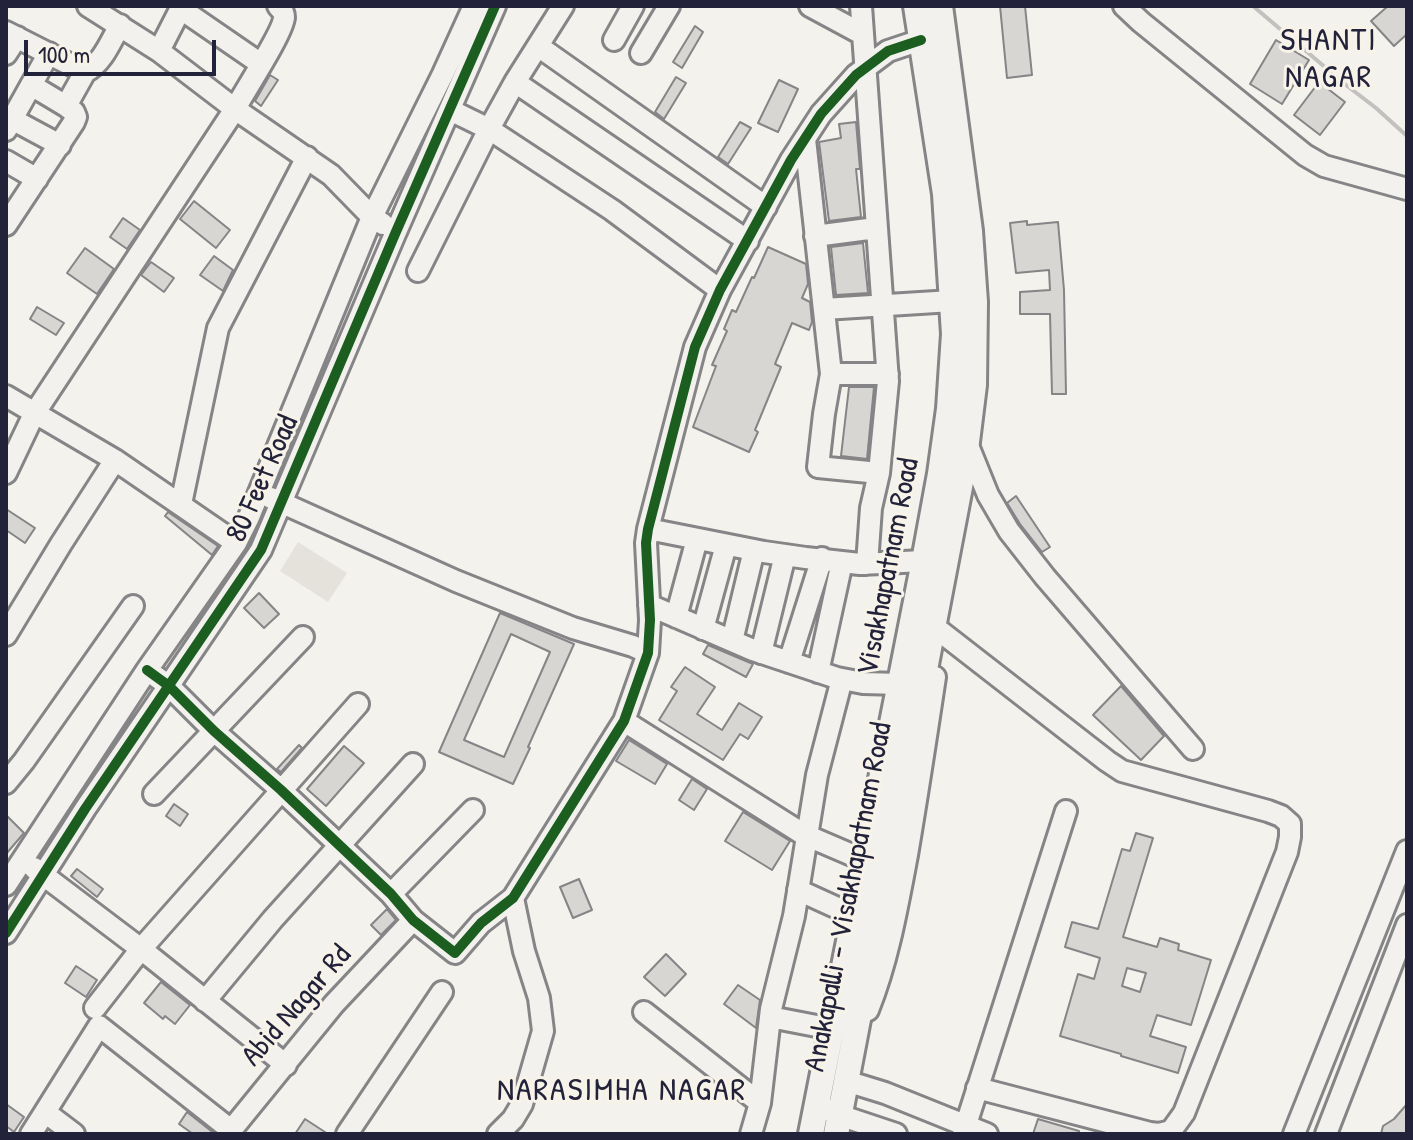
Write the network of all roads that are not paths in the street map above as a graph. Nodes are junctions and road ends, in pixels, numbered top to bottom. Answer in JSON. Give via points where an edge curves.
{"nodes":[{"id":1,"x":88,"y":6,"type":"edge"},
{"id":2,"x":278,"y":6,"type":"edge"},
{"id":3,"x":474,"y":6,"type":"edge"},
{"id":4,"x":495,"y":6,"type":"edge"},
{"id":5,"x":563,"y":6,"type":"edge"},
{"id":6,"x":633,"y":6,"type":"edge"},
{"id":7,"x":669,"y":6,"type":"edge"},
{"id":8,"x":810,"y":6,"type":"edge"},
{"id":9,"x":861,"y":6,"type":"edge"},
{"id":10,"x":916,"y":6,"type":"edge"},
{"id":11,"x":940,"y":6,"type":"edge"},
{"id":12,"x":1124,"y":6,"type":"edge"},
{"id":13,"x":182,"y":7,"type":"edge"},
{"id":14,"x":120,"y":25,"type":"junction"},
{"id":15,"x":862,"y":34,"type":"junction"},
{"id":16,"x":614,"y":40,"type":"dead end"},
{"id":17,"x":921,"y":40,"type":"junction"},
{"id":18,"x":10,"y":41,"type":"edge"},
{"id":19,"x":538,"y":46,"type":"junction"},
{"id":20,"x":159,"y":51,"type":"junction"},
{"id":21,"x":49,"y":53,"type":"junction"},
{"id":22,"x":641,"y":53,"type":"dead end"},
{"id":23,"x":261,"y":64,"type":"junction"},
{"id":24,"x":864,"y":69,"type":"junction"},
{"id":25,"x":85,"y":72,"type":"junction"},
{"id":26,"x":515,"y":82,"type":"junction"},
{"id":27,"x":31,"y":85,"type":"junction"},
{"id":28,"x":66,"y":106,"type":"junction"},
{"id":29,"x":235,"y":109,"type":"junction"},
{"id":30,"x":450,"y":110,"type":"junction"},
{"id":31,"x":8,"y":122,"type":"edge"},
{"id":32,"x":489,"y":129,"type":"junction"},
{"id":33,"x":805,"y":139,"type":"junction"},
{"id":34,"x":60,"y":145,"type":"junction"},
{"id":35,"x":307,"y":157,"type":"junction"},
{"id":36,"x":6,"y":161,"type":"edge"},
{"id":37,"x":37,"y":179,"type":"junction"},
{"id":38,"x":1407,"y":189,"type":"edge"},
{"id":39,"x":766,"y":207,"type":"junction"},
{"id":40,"x":372,"y":217,"type":"junction"},
{"id":41,"x":6,"y":225,"type":"edge"},
{"id":42,"x":876,"y":228,"type":"junction"},
{"id":43,"x":395,"y":234,"type":"junction"},
{"id":44,"x":815,"y":236,"type":"junction"},
{"id":45,"x":748,"y":241,"type":"junction"},
{"id":46,"x":418,"y":271,"type":"dead end"},
{"id":47,"x":720,"y":290,"type":"junction"},
{"id":48,"x":952,"y":301,"type":"junction"},
{"id":49,"x":882,"y":306,"type":"junction"},
{"id":50,"x":824,"y":309,"type":"junction"},
{"id":51,"x":831,"y":374,"type":"junction"},
{"id":52,"x":888,"y":374,"type":"junction"},
{"id":53,"x":6,"y":396,"type":"edge"},
{"id":54,"x":34,"y":414,"type":"junction"},
{"id":55,"x":967,"y":443,"type":"junction"},
{"id":56,"x":115,"y":460,"type":"junction"},
{"id":57,"x":6,"y":473,"type":"edge"},
{"id":58,"x":879,"y":473,"type":"junction"},
{"id":59,"x":260,"y":493,"type":"junction"},
{"id":60,"x":281,"y":502,"type":"junction"},
{"id":61,"x":181,"y":504,"type":"junction"},
{"id":62,"x":648,"y":529,"type":"junction"},
{"id":63,"x":951,"y":534,"type":"junction"},
{"id":64,"x":697,"y":539,"type":"junction"},
{"id":65,"x":236,"y":543,"type":"junction"},
{"id":66,"x":726,"y":545,"type":"junction"},
{"id":67,"x":754,"y":550,"type":"junction"},
{"id":68,"x":785,"y":555,"type":"junction"},
{"id":69,"x":832,"y":560,"type":"junction"},
{"id":70,"x":924,"y":561,"type":"junction"},
{"id":71,"x":867,"y":564,"type":"junction"},
{"id":72,"x":649,"y":605,"type":"junction"},
{"id":73,"x":133,"y":606,"type":"dead end"},
{"id":74,"x":676,"y":617,"type":"junction"},
{"id":75,"x":703,"y":629,"type":"junction"},
{"id":76,"x":941,"y":632,"type":"junction"},
{"id":77,"x":6,"y":635,"type":"edge"},
{"id":78,"x":303,"y":637,"type":"dead end"},
{"id":79,"x":732,"y":641,"type":"junction"},
{"id":80,"x":648,"y":653,"type":"junction"},
{"id":81,"x":761,"y":653,"type":"junction"},
{"id":82,"x":789,"y":662,"type":"junction"},
{"id":83,"x":147,"y":670,"type":"junction"},
{"id":84,"x":818,"y":672,"type":"junction"},
{"id":85,"x":842,"y":679,"type":"junction"},
{"id":86,"x":900,"y":684,"type":"junction"},
{"id":87,"x":169,"y":686,"type":"junction"},
{"id":88,"x":358,"y":704,"type":"dead end"},
{"id":89,"x":624,"y":721,"type":"junction"},
{"id":90,"x":214,"y":731,"type":"junction"},
{"id":91,"x":1193,"y":749,"type":"dead end"},
{"id":92,"x":413,"y":764,"type":"dead end"},
{"id":93,"x":6,"y":783,"type":"edge"},
{"id":94,"x":281,"y":790,"type":"junction"},
{"id":95,"x":154,"y":794,"type":"dead end"},
{"id":96,"x":473,"y":810,"type":"dead end"},
{"id":97,"x":1066,"y":811,"type":"dead end"},
{"id":98,"x":808,"y":837,"type":"junction"},
{"id":99,"x":340,"y":847,"type":"junction"},
{"id":100,"x":1407,"y":851,"type":"edge"},
{"id":101,"x":22,"y":860,"type":"junction"},
{"id":102,"x":866,"y":861,"type":"junction"},
{"id":103,"x":43,"y":874,"type":"junction"},
{"id":104,"x":7,"y":880,"type":"edge"},
{"id":105,"x":798,"y":890,"type":"junction"},
{"id":106,"x":391,"y":894,"type":"junction"},
{"id":107,"x":513,"y":898,"type":"junction"},
{"id":108,"x":855,"y":916,"type":"junction"},
{"id":109,"x":413,"y":920,"type":"junction"},
{"id":110,"x":1407,"y":925,"type":"edge"},
{"id":111,"x":6,"y":933,"type":"edge"},
{"id":112,"x":141,"y":949,"type":"junction"},
{"id":113,"x":442,"y":992,"type":"dead end"},
{"id":114,"x":205,"y":1001,"type":"junction"},
{"id":115,"x":95,"y":1008,"type":"dead end"},
{"id":116,"x":644,"y":1012,"type":"dead end"},
{"id":117,"x":770,"y":1017,"type":"junction"},
{"id":118,"x":832,"y":1029,"type":"junction"},
{"id":119,"x":852,"y":1050,"type":"junction"},
{"id":120,"x":286,"y":1065,"type":"junction"},
{"id":121,"x":846,"y":1081,"type":"junction"},
{"id":122,"x":977,"y":1088,"type":"junction"},
{"id":123,"x":885,"y":1093,"type":"junction"},
{"id":124,"x":760,"y":1103,"type":"junction"},
{"id":125,"x":816,"y":1103,"type":"junction"},
{"id":126,"x":45,"y":1112,"type":"junction"},
{"id":127,"x":838,"y":1125,"type":"edge"},
{"id":128,"x":887,"y":1130,"type":"edge"},
{"id":129,"x":964,"y":1130,"type":"edge"},
{"id":130,"x":230,"y":1132,"type":"edge"},
{"id":131,"x":31,"y":1134,"type":"edge"},
{"id":132,"x":74,"y":1134,"type":"edge"},
{"id":133,"x":347,"y":1134,"type":"edge"},
{"id":134,"x":498,"y":1134,"type":"edge"},
{"id":135,"x":751,"y":1134,"type":"edge"},
{"id":136,"x":811,"y":1134,"type":"edge"},
{"id":137,"x":987,"y":1134,"type":"edge"},
{"id":138,"x":1294,"y":1134,"type":"edge"},
{"id":139,"x":1326,"y":1134,"type":"edge"}],
"edges":[{"from":1,"to":14,"type":"street"},
{"from":2,"to":23,"type":"street","via":[[284,20]]},
{"from":3,"to":40,"type":"street","name":"80 Feet Road"},
{"from":4,"to":30,"type":"street","name":"80 Feet Road"},
{"from":5,"to":19,"type":"street"},
{"from":6,"to":16,"type":"street"},
{"from":7,"to":22,"type":"street"},
{"from":8,"to":15,"type":"street"},
{"from":9,"to":15,"type":"street"},
{"from":10,"to":17,"type":"main road","name":"Visakhapatnam Road"},
{"from":11,"to":55,"type":"main road","name":"Anakapalli - Visakhapatnam Road","via":[[975,302]]},
{"from":12,"to":38,"type":"street","via":[[1305,155],[1324,166]]},
{"from":13,"to":20,"type":"street"},
{"from":13,"to":23,"type":"street"},
{"from":14,"to":20,"type":"street"},
{"from":14,"to":25,"type":"street","via":[[99,61]]},
{"from":15,"to":24,"type":"street"},
{"from":17,"to":24,"type":"street","via":[[888,51]]},
{"from":17,"to":48,"type":"main road","name":"Visakhapatnam Road","via":[[945,194]]},
{"from":18,"to":21,"type":"street"},
{"from":19,"to":26,"type":"street"},
{"from":19,"to":39,"type":"street"},
{"from":20,"to":29,"type":"street"},
{"from":21,"to":25,"type":"street"},
{"from":21,"to":27,"type":"street"},
{"from":23,"to":29,"type":"street"},
{"from":24,"to":33,"type":"street"},
{"from":24,"to":42,"type":"street"},
{"from":25,"to":28,"type":"street"},
{"from":26,"to":32,"type":"street"},
{"from":26,"to":45,"type":"street"},
{"from":27,"to":28,"type":"street"},
{"from":27,"to":31,"type":"street"},
{"from":28,"to":34,"type":"street","via":[[76,117]]},
{"from":29,"to":35,"type":"street"},
{"from":29,"to":54,"type":"street"},
{"from":30,"to":32,"type":"street"},
{"from":30,"to":43,"type":"street","name":"80 Feet Road"},
{"from":31,"to":34,"type":"street"},
{"from":32,"to":46,"type":"street"},
{"from":32,"to":47,"type":"street"},
{"from":33,"to":39,"type":"street"},
{"from":33,"to":44,"type":"street"},
{"from":34,"to":37,"type":"street"},
{"from":35,"to":40,"type":"street"},
{"from":35,"to":61,"type":"street","via":[[218,328]]},
{"from":36,"to":37,"type":"street"},
{"from":37,"to":41,"type":"street"},
{"from":39,"to":45,"type":"street"},
{"from":40,"to":43,"type":"street"},
{"from":40,"to":59,"type":"street","name":"80 Feet Road"},
{"from":42,"to":44,"type":"street"},
{"from":42,"to":49,"type":"street"},
{"from":43,"to":60,"type":"street","name":"80 Feet Road"},
{"from":44,"to":50,"type":"street"},
{"from":45,"to":47,"type":"street"},
{"from":47,"to":62,"type":"street","via":[[695,347]]},
{"from":48,"to":49,"type":"street"},
{"from":48,"to":70,"type":"main road","name":"Visakhapatnam Road","via":[[949,409]]},
{"from":49,"to":50,"type":"street"},
{"from":49,"to":52,"type":"street"},
{"from":50,"to":51,"type":"street"},
{"from":51,"to":52,"type":"street"},
{"from":51,"to":58,"type":"street","via":[[818,467]]},
{"from":52,"to":58,"type":"street"},
{"from":53,"to":54,"type":"street"},
{"from":54,"to":56,"type":"street"},
{"from":54,"to":57,"type":"street"},
{"from":55,"to":63,"type":"main road","name":"Anakapalli - Visakhapatnam Road"},
{"from":55,"to":91,"type":"street","via":[[1009,531]]},
{"from":56,"to":61,"type":"street"},
{"from":56,"to":77,"type":"street"},
{"from":58,"to":71,"type":"street"},
{"from":59,"to":60,"type":"street"},
{"from":59,"to":65,"type":"street","name":"80 Feet Road"},
{"from":60,"to":80,"type":"street","via":[[456,581]]},
{"from":60,"to":87,"type":"street","name":"80 Feet Road","via":[[261,550]]},
{"from":61,"to":65,"type":"street"},
{"from":62,"to":64,"type":"street"},
{"from":62,"to":72,"type":"street"},
{"from":63,"to":76,"type":"street"},
{"from":63,"to":119,"type":"main road","name":"Anakapalli - Visakhapatnam Road"},
{"from":64,"to":66,"type":"street"},
{"from":64,"to":74,"type":"street"},
{"from":65,"to":83,"type":"street","name":"80 Feet Road"},
{"from":66,"to":67,"type":"street"},
{"from":66,"to":75,"type":"street"},
{"from":67,"to":68,"type":"street"},
{"from":67,"to":79,"type":"street"},
{"from":68,"to":69,"type":"street"},
{"from":68,"to":81,"type":"street"},
{"from":69,"to":71,"type":"street"},
{"from":69,"to":82,"type":"street"},
{"from":69,"to":84,"type":"street"},
{"from":70,"to":71,"type":"street"},
{"from":70,"to":86,"type":"main road","name":"Visakhapatnam Road"},
{"from":72,"to":74,"type":"street"},
{"from":72,"to":80,"type":"street"},
{"from":73,"to":93,"type":"street"},
{"from":74,"to":75,"type":"street"},
{"from":75,"to":79,"type":"street"},
{"from":76,"to":119,"type":"street","via":[[894,926]]},
{"from":76,"to":122,"type":"street","via":[[1122,771],[1268,811],[1290,824],[1287,852],[1184,1113],[1171,1131],[1150,1133]]},
{"from":78,"to":90,"type":"street"},
{"from":79,"to":81,"type":"street"},
{"from":80,"to":89,"type":"street"},
{"from":81,"to":82,"type":"street"},
{"from":82,"to":84,"type":"street"},
{"from":83,"to":87,"type":"street"},
{"from":83,"to":101,"type":"street","name":"80 Feet Road"},
{"from":84,"to":85,"type":"street"},
{"from":85,"to":86,"type":"street"},
{"from":85,"to":98,"type":"street","via":[[817,775]]},
{"from":86,"to":102,"type":"main road","name":"Visakhapatnam Road"},
{"from":87,"to":90,"type":"street"},
{"from":87,"to":103,"type":"street","name":"80 Feet Road"},
{"from":88,"to":94,"type":"street"},
{"from":89,"to":98,"type":"street"},
{"from":89,"to":107,"type":"street"},
{"from":90,"to":94,"type":"street"},
{"from":90,"to":95,"type":"street"},
{"from":92,"to":99,"type":"street"},
{"from":94,"to":99,"type":"street"},
{"from":94,"to":112,"type":"street"},
{"from":96,"to":106,"type":"street"},
{"from":97,"to":122,"type":"street"},
{"from":98,"to":102,"type":"street"},
{"from":98,"to":105,"type":"street"},
{"from":99,"to":106,"type":"street"},
{"from":99,"to":114,"type":"street"},
{"from":100,"to":138,"type":"street"},
{"from":101,"to":103,"type":"street"},
{"from":101,"to":104,"type":"street","name":"80 Feet Road"},
{"from":102,"to":108,"type":"main road","name":"Visakhapatnam Road"},
{"from":103,"to":111,"type":"street","name":"80 Feet Road"},
{"from":103,"to":112,"type":"street"},
{"from":105,"to":108,"type":"street"},
{"from":105,"to":117,"type":"street"},
{"from":106,"to":109,"type":"street"},
{"from":107,"to":109,"type":"street","via":[[455,953]]},
{"from":107,"to":134,"type":"street","via":[[543,1031],[522,1104]]},
{"from":108,"to":118,"type":"main road","name":"Visakhapatnam Road"},
{"from":109,"to":120,"type":"street","name":"Abid Nagar Rd","via":[[334,1004]]},
{"from":110,"to":139,"type":"street"},
{"from":112,"to":114,"type":"street"},
{"from":112,"to":115,"type":"street"},
{"from":113,"to":133,"type":"street"},
{"from":114,"to":120,"type":"street"},
{"from":116,"to":124,"type":"street"},
{"from":117,"to":118,"type":"street"},
{"from":117,"to":124,"type":"street"},
{"from":118,"to":125,"type":"main road","name":"Visakhapatnam Road"},
{"from":119,"to":121,"type":"main road","name":"Anakapalli - Visakhapatnam Road"},
{"from":120,"to":130,"type":"street","name":"Abid Nagar Rd"},
{"from":121,"to":123,"type":"street"},
{"from":121,"to":127,"type":"main road","name":"Anakapalli - Visakhapatnam Road"},
{"from":122,"to":129,"type":"street"},
{"from":123,"to":128,"type":"street"},
{"from":123,"to":129,"type":"street"},
{"from":124,"to":135,"type":"street"},
{"from":125,"to":127,"type":"street"},
{"from":125,"to":136,"type":"main road","name":"Visakhapatnam Road"},
{"from":126,"to":130,"type":"street","via":[[99,1026]]},
{"from":126,"to":131,"type":"street"},
{"from":126,"to":132,"type":"street"},
{"from":127,"to":128,"type":"street"},
{"from":129,"to":137,"type":"street"}]}
